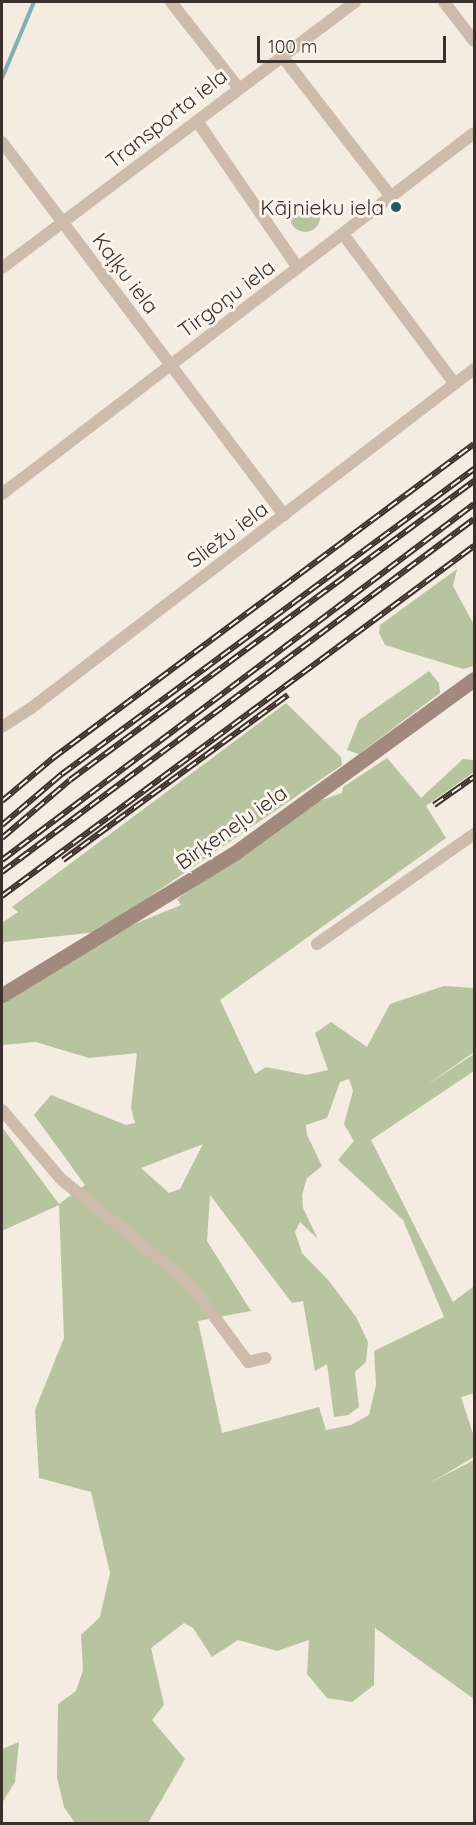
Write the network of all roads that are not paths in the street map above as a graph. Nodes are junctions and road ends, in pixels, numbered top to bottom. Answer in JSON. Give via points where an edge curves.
{"nodes":[{"id":1,"x":171,"y":2,"type":"edge"},
{"id":2,"x":355,"y":2,"type":"edge"},
{"id":3,"x":444,"y":2,"type":"edge"},
{"id":4,"x":474,"y":42,"type":"edge"},
{"id":5,"x":282,"y":56,"type":"junction"},
{"id":6,"x":238,"y":87,"type":"junction"},
{"id":7,"x":197,"y":121,"type":"junction"},
{"id":8,"x":474,"y":133,"type":"edge"},
{"id":9,"x":2,"y":142,"type":"edge"},
{"id":10,"x":392,"y":198,"type":"junction"},
{"id":11,"x":63,"y":221,"type":"junction"},
{"id":12,"x":344,"y":234,"type":"junction"},
{"id":13,"x":2,"y":268,"type":"edge"},
{"id":14,"x":298,"y":268,"type":"junction"},
{"id":15,"x":171,"y":365,"type":"junction"},
{"id":16,"x":474,"y":369,"type":"edge"},
{"id":17,"x":455,"y":384,"type":"junction"},
{"id":18,"x":2,"y":494,"type":"edge"},
{"id":19,"x":284,"y":515,"type":"junction"},
{"id":20,"x":474,"y":679,"type":"edge"},
{"id":21,"x":2,"y":727,"type":"edge"},
{"id":22,"x":474,"y":834,"type":"edge"},
{"id":23,"x":316,"y":944,"type":"dead end"},
{"id":24,"x":2,"y":995,"type":"edge"},
{"id":25,"x":2,"y":1110,"type":"edge"},
{"id":26,"x":266,"y":1359,"type":"dead end"}],
"edges":[{"from":1,"to":6,"type":"street"},
{"from":2,"to":5,"type":"street","name":"Transporta iela"},
{"from":3,"to":4,"type":"street"},
{"from":5,"to":6,"type":"street","name":"Transporta iela"},
{"from":5,"to":10,"type":"street"},
{"from":6,"to":7,"type":"street","name":"Transporta iela"},
{"from":7,"to":11,"type":"street","name":"Transporta iela"},
{"from":7,"to":14,"type":"street"},
{"from":8,"to":10,"type":"street","name":"Tirgoņu iela"},
{"from":9,"to":11,"type":"street","name":"Kaļķu iela"},
{"from":10,"to":12,"type":"street","name":"Tirgoņu iela"},
{"from":11,"to":13,"type":"street","name":"Transporta iela"},
{"from":11,"to":15,"type":"street","name":"Kaļķu iela"},
{"from":12,"to":14,"type":"street","name":"Tirgoņu iela"},
{"from":12,"to":17,"type":"street"},
{"from":14,"to":15,"type":"street","name":"Tirgoņu iela"},
{"from":15,"to":18,"type":"street","name":"Tirgoņu iela"},
{"from":15,"to":19,"type":"street","name":"Kaļķu iela"},
{"from":16,"to":17,"type":"street","name":"Sliežu iela"},
{"from":17,"to":19,"type":"street","name":"Sliežu iela"},
{"from":19,"to":21,"type":"street","name":"Sliežu iela","via":[[30,710]]},
{"from":20,"to":24,"type":"main road","name":"Birķeneļu iela","via":[[236,852]]},
{"from":22,"to":23,"type":"street"},
{"from":25,"to":26,"type":"street","via":[[61,1179],[189,1283],[248,1362]]}]}
